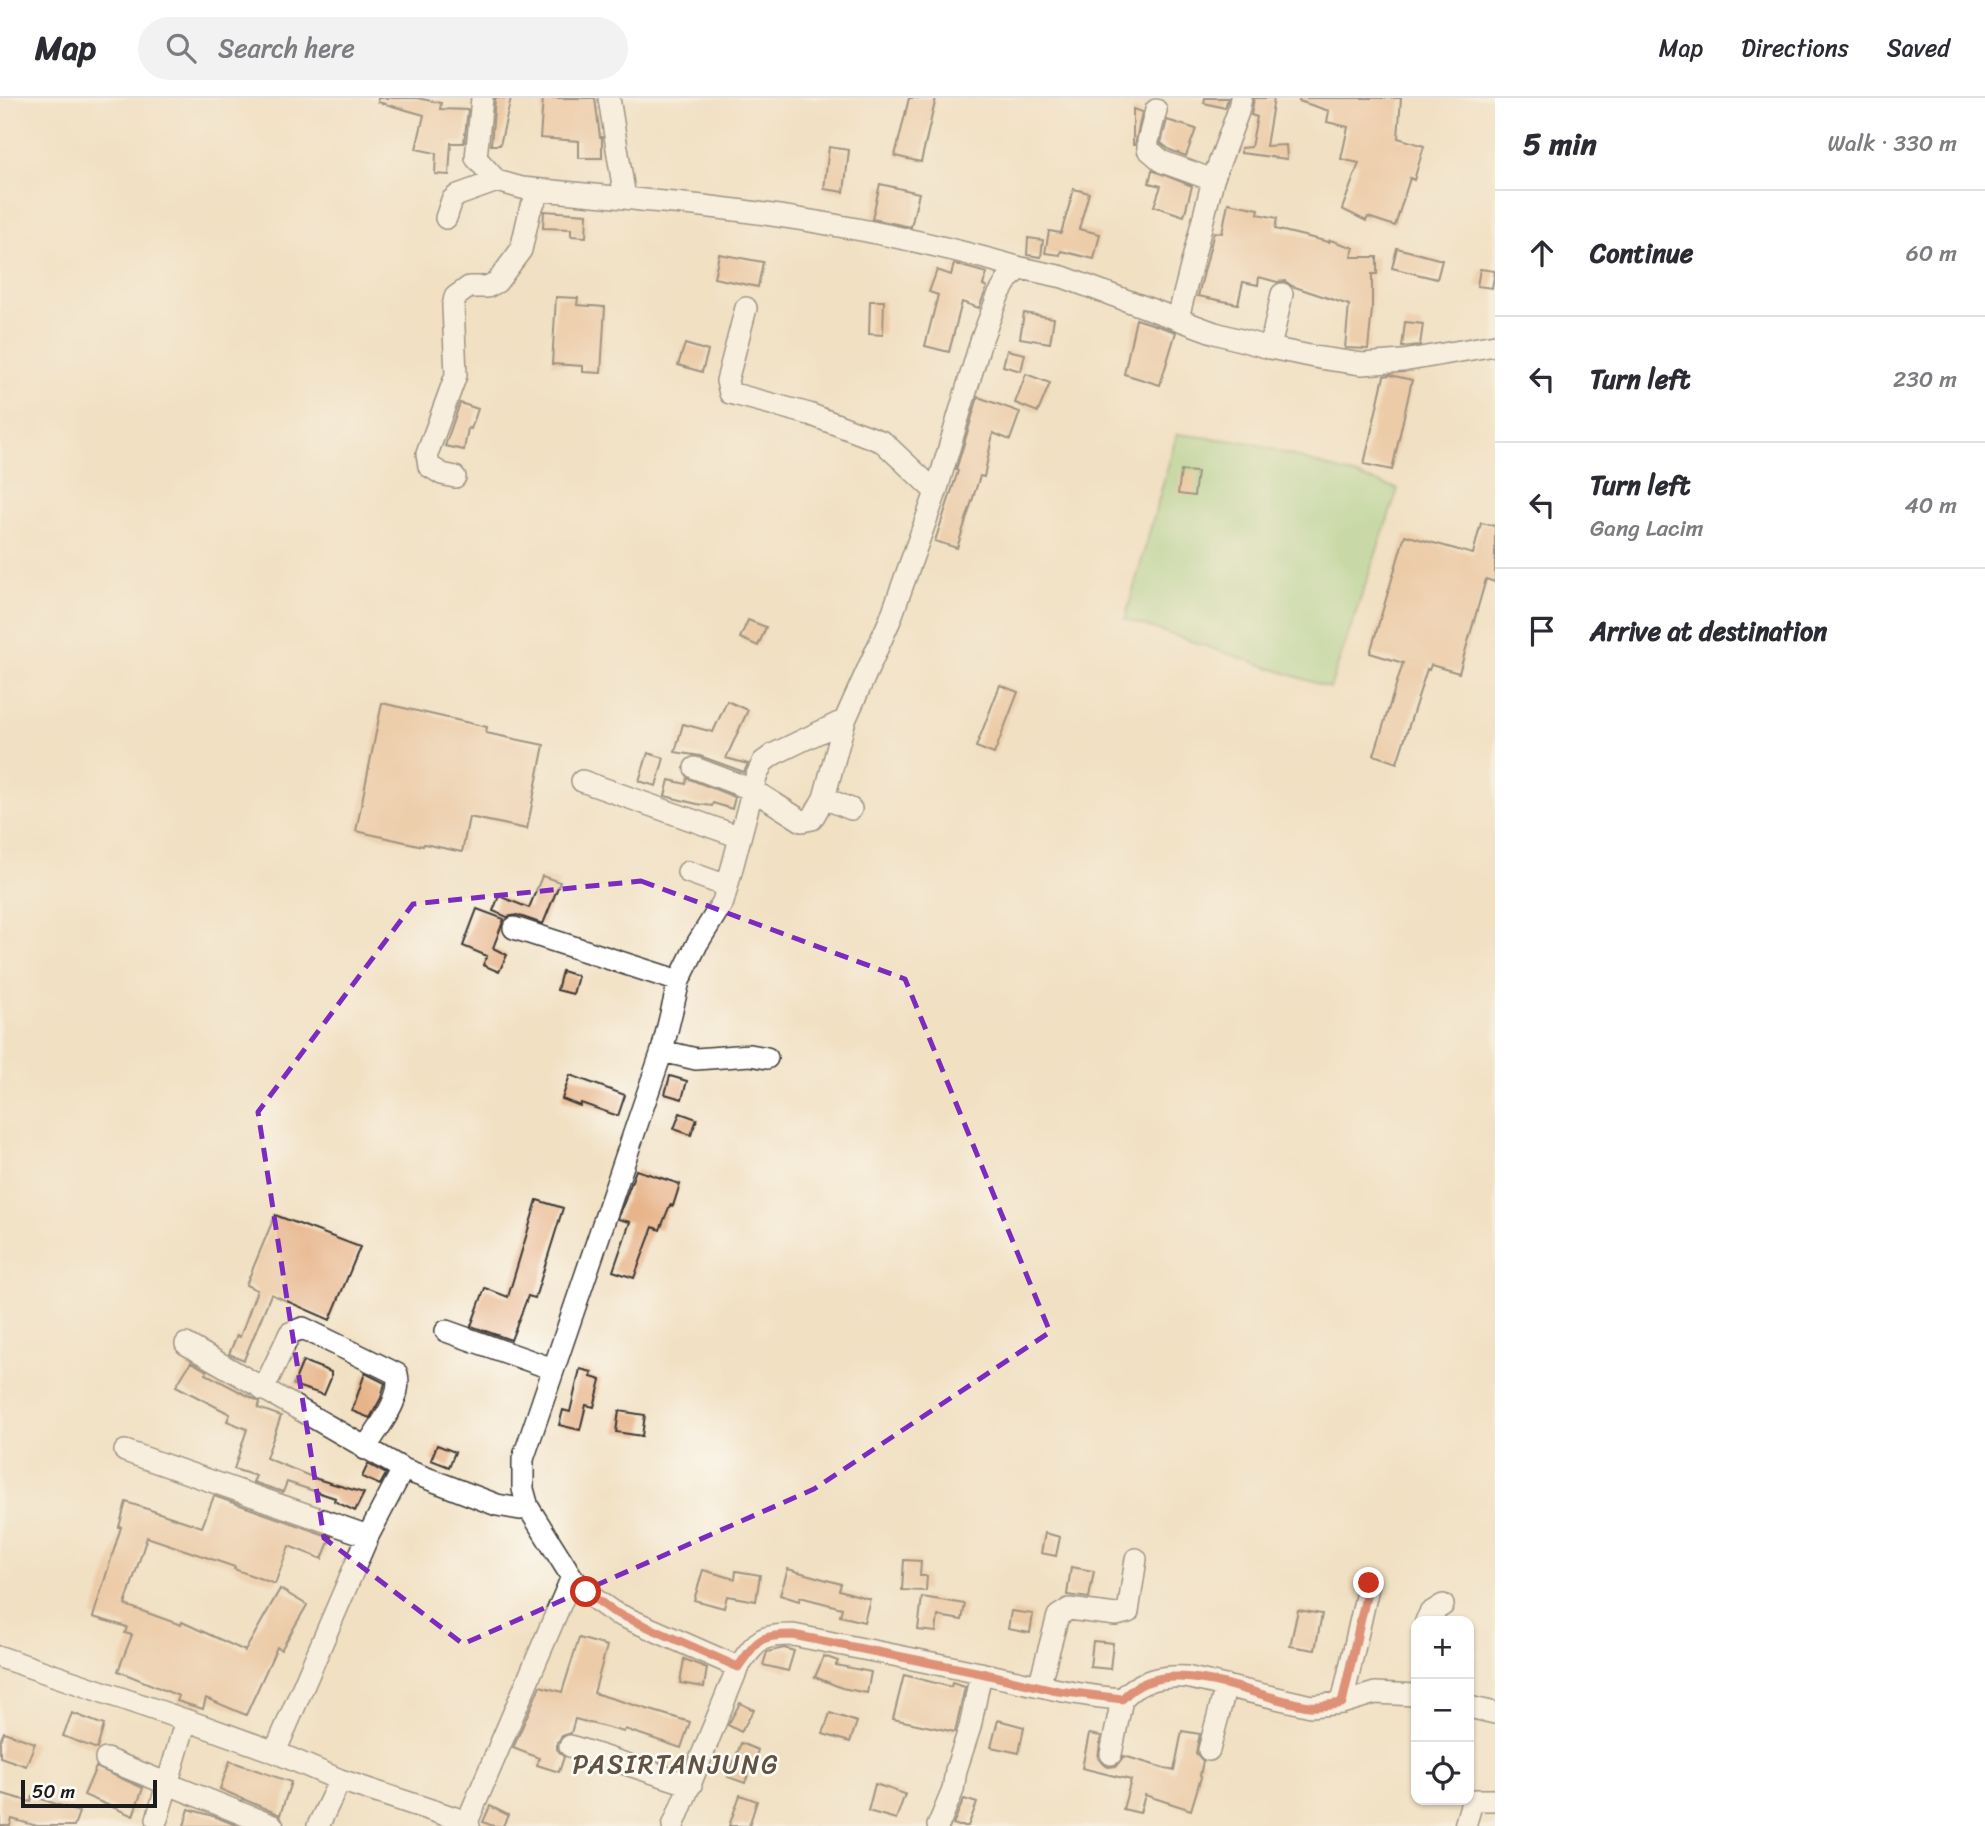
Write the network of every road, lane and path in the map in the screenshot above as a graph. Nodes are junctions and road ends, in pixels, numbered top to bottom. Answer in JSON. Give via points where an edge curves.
{"nodes":[{"id":1,"x":482,"y":98,"type":"edge"},
{"id":2,"x":609,"y":98,"type":"edge"},
{"id":3,"x":1241,"y":98,"type":"edge"},
{"id":4,"x":1156,"y":110,"type":"dead end"},
{"id":5,"x":1213,"y":180,"type":"junction"},
{"id":6,"x":496,"y":181,"type":"junction"},
{"id":7,"x":541,"y":190,"type":"junction"},
{"id":8,"x":625,"y":198,"type":"junction"},
{"id":9,"x":446,"y":218,"type":"dead end"},
{"id":10,"x":1021,"y":268,"type":"junction"},
{"id":11,"x":1282,"y":294,"type":"dead end"},
{"id":12,"x":746,"y":309,"type":"dead end"},
{"id":13,"x":1178,"y":318,"type":"junction"},
{"id":14,"x":1495,"y":345,"type":"edge"},
{"id":15,"x":1270,"y":348,"type":"junction"},
{"id":16,"x":455,"y":477,"type":"dead end"},
{"id":17,"x":936,"y":492,"type":"junction"},
{"id":18,"x":845,"y":720,"type":"junction"},
{"id":19,"x":695,"y":768,"type":"dead end"},
{"id":20,"x":582,"y":781,"type":"dead end"},
{"id":21,"x":753,"y":790,"type":"junction"},
{"id":22,"x":824,"y":798,"type":"junction"},
{"id":23,"x":851,"y":810,"type":"dead end"},
{"id":24,"x":740,"y":837,"type":"junction"},
{"id":25,"x":688,"y":872,"type":"dead end"},
{"id":26,"x":727,"y":886,"type":"junction"},
{"id":27,"x":514,"y":928,"type":"dead end"},
{"id":28,"x":679,"y":981,"type":"junction"},
{"id":29,"x":662,"y":1051,"type":"junction"},
{"id":30,"x":767,"y":1058,"type":"dead end"},
{"id":31,"x":446,"y":1331,"type":"dead end"},
{"id":32,"x":186,"y":1344,"type":"dead end"},
{"id":33,"x":553,"y":1369,"type":"junction"},
{"id":34,"x":262,"y":1390,"type":"junction"},
{"id":35,"x":365,"y":1449,"type":"junction"},
{"id":36,"x":125,"y":1451,"type":"dead end"},
{"id":37,"x":402,"y":1469,"type":"junction"},
{"id":38,"x":528,"y":1507,"type":"junction"},
{"id":39,"x":368,"y":1536,"type":"junction"},
{"id":40,"x":1136,"y":1559,"type":"dead end"},
{"id":41,"x":572,"y":1577,"type":"junction"},
{"id":42,"x":1369,"y":1583,"type":"dead end"},
{"id":43,"x":1443,"y":1605,"type":"dead end"},
{"id":44,"x":1428,"y":1616,"type":"edge"},
{"id":45,"x":0,"y":1657,"type":"edge"},
{"id":46,"x":738,"y":1667,"type":"junction"},
{"id":47,"x":981,"y":1673,"type":"junction"},
{"id":48,"x":1039,"y":1686,"type":"junction"},
{"id":49,"x":1226,"y":1686,"type":"junction"},
{"id":50,"x":1411,"y":1695,"type":"edge"},
{"id":51,"x":1122,"y":1699,"type":"junction"},
{"id":52,"x":1342,"y":1703,"type":"junction"},
{"id":53,"x":1474,"y":1707,"type":"edge"},
{"id":54,"x":1495,"y":1713,"type":"edge"},
{"id":55,"x":186,"y":1720,"type":"junction"},
{"id":56,"x":570,"y":1746,"type":"dead end"},
{"id":57,"x":1209,"y":1750,"type":"dead end"},
{"id":58,"x":275,"y":1752,"type":"junction"},
{"id":59,"x":1111,"y":1754,"type":"dead end"},
{"id":60,"x":106,"y":1759,"type":"dead end"},
{"id":61,"x":340,"y":1780,"type":"junction"},
{"id":62,"x":167,"y":1783,"type":"junction"},
{"id":63,"x":691,"y":1785,"type":"junction"},
{"id":64,"x":1495,"y":1800,"type":"edge"},
{"id":65,"x":157,"y":1819,"type":"dead end"},
{"id":66,"x":460,"y":1823,"type":"edge"},
{"id":67,"x":273,"y":1826,"type":"edge"},
{"id":68,"x":318,"y":1826,"type":"edge"},
{"id":69,"x":673,"y":1826,"type":"edge"},
{"id":70,"x":938,"y":1826,"type":"edge"},
{"id":71,"x":1465,"y":1826,"type":"edge"}],
"edges":[{"from":1,"to":6,"type":"street","via":[[476,158]]},
{"from":2,"to":8,"type":"street"},
{"from":3,"to":5,"type":"street"},
{"from":4,"to":5,"type":"street","via":[[1148,149],[1163,162]]},
{"from":5,"to":13,"type":"street"},
{"from":6,"to":7,"type":"street"},
{"from":6,"to":9,"type":"street","via":[[458,195]]},
{"from":7,"to":8,"type":"street"},
{"from":7,"to":16,"type":"street","via":[[530,210],[521,250],[497,282],[469,287],[455,297],[456,375],[427,454],[429,466]]},
{"from":8,"to":10,"type":"street","via":[[857,229],[945,246]]},
{"from":10,"to":13,"type":"street","via":[[1063,277]]},
{"from":10,"to":17,"type":"street","via":[[998,296]]},
{"from":11,"to":15,"type":"street"},
{"from":12,"to":17,"type":"street","via":[[727,381],[730,393],[809,414],[883,442]]},
{"from":13,"to":15,"type":"street"},
{"from":14,"to":15,"type":"street","via":[[1362,364]]},
{"from":17,"to":18,"type":"street","via":[[890,620]]},
{"from":18,"to":21,"type":"street","via":[[763,762]]},
{"from":18,"to":22,"type":"street"},
{"from":19,"to":21,"type":"street"},
{"from":20,"to":24,"type":"street"},
{"from":21,"to":22,"type":"street","via":[[802,821],[812,819]]},
{"from":21,"to":24,"type":"street"},
{"from":22,"to":23,"type":"street"},
{"from":24,"to":26,"type":"street"},
{"from":25,"to":26,"type":"street"},
{"from":26,"to":28,"type":"street","via":[[723,902]]},
{"from":27,"to":28,"type":"street"},
{"from":28,"to":29,"type":"street"},
{"from":29,"to":30,"type":"street","via":[[696,1059]]},
{"from":29,"to":33,"type":"street"},
{"from":31,"to":33,"type":"street"},
{"from":32,"to":34,"type":"street"},
{"from":33,"to":38,"type":"street","via":[[523,1459]]},
{"from":34,"to":35,"type":"street"},
{"from":34,"to":35,"type":"street","via":[[290,1333],[303,1328],[397,1374],[397,1395]]},
{"from":35,"to":37,"type":"street"},
{"from":36,"to":39,"type":"street"},
{"from":37,"to":38,"type":"street","via":[[496,1505]]},
{"from":37,"to":39,"type":"street"},
{"from":38,"to":41,"type":"street"},
{"from":39,"to":58,"type":"street"},
{"from":40,"to":48,"type":"street","via":[[1128,1612],[1116,1615],[1069,1609],[1058,1616]]},
{"from":41,"to":46,"type":"street","via":[[614,1612]]},
{"from":41,"to":66,"type":"street"},
{"from":42,"to":52,"type":"street"},
{"from":43,"to":44,"type":"street"},
{"from":45,"to":55,"type":"street"},
{"from":46,"to":47,"type":"street","via":[[757,1641],[793,1635]]},
{"from":46,"to":63,"type":"street"},
{"from":47,"to":48,"type":"street"},
{"from":47,"to":70,"type":"street","via":[[953,1790]]},
{"from":48,"to":51,"type":"street"},
{"from":49,"to":51,"type":"street","via":[[1186,1677],[1161,1678],[1138,1685]]},
{"from":49,"to":52,"type":"street","via":[[1311,1706]]},
{"from":49,"to":57,"type":"street"},
{"from":50,"to":52,"type":"street","via":[[1374,1693]]},
{"from":51,"to":59,"type":"street"},
{"from":53,"to":54,"type":"street"},
{"from":55,"to":58,"type":"street"},
{"from":55,"to":62,"type":"street"},
{"from":56,"to":63,"type":"street"},
{"from":58,"to":61,"type":"street"},
{"from":60,"to":62,"type":"street"},
{"from":61,"to":66,"type":"street"},
{"from":61,"to":68,"type":"street"},
{"from":62,"to":65,"type":"street"},
{"from":62,"to":67,"type":"street"},
{"from":63,"to":69,"type":"street"},
{"from":64,"to":71,"type":"street","via":[[1472,1802]]}]}
